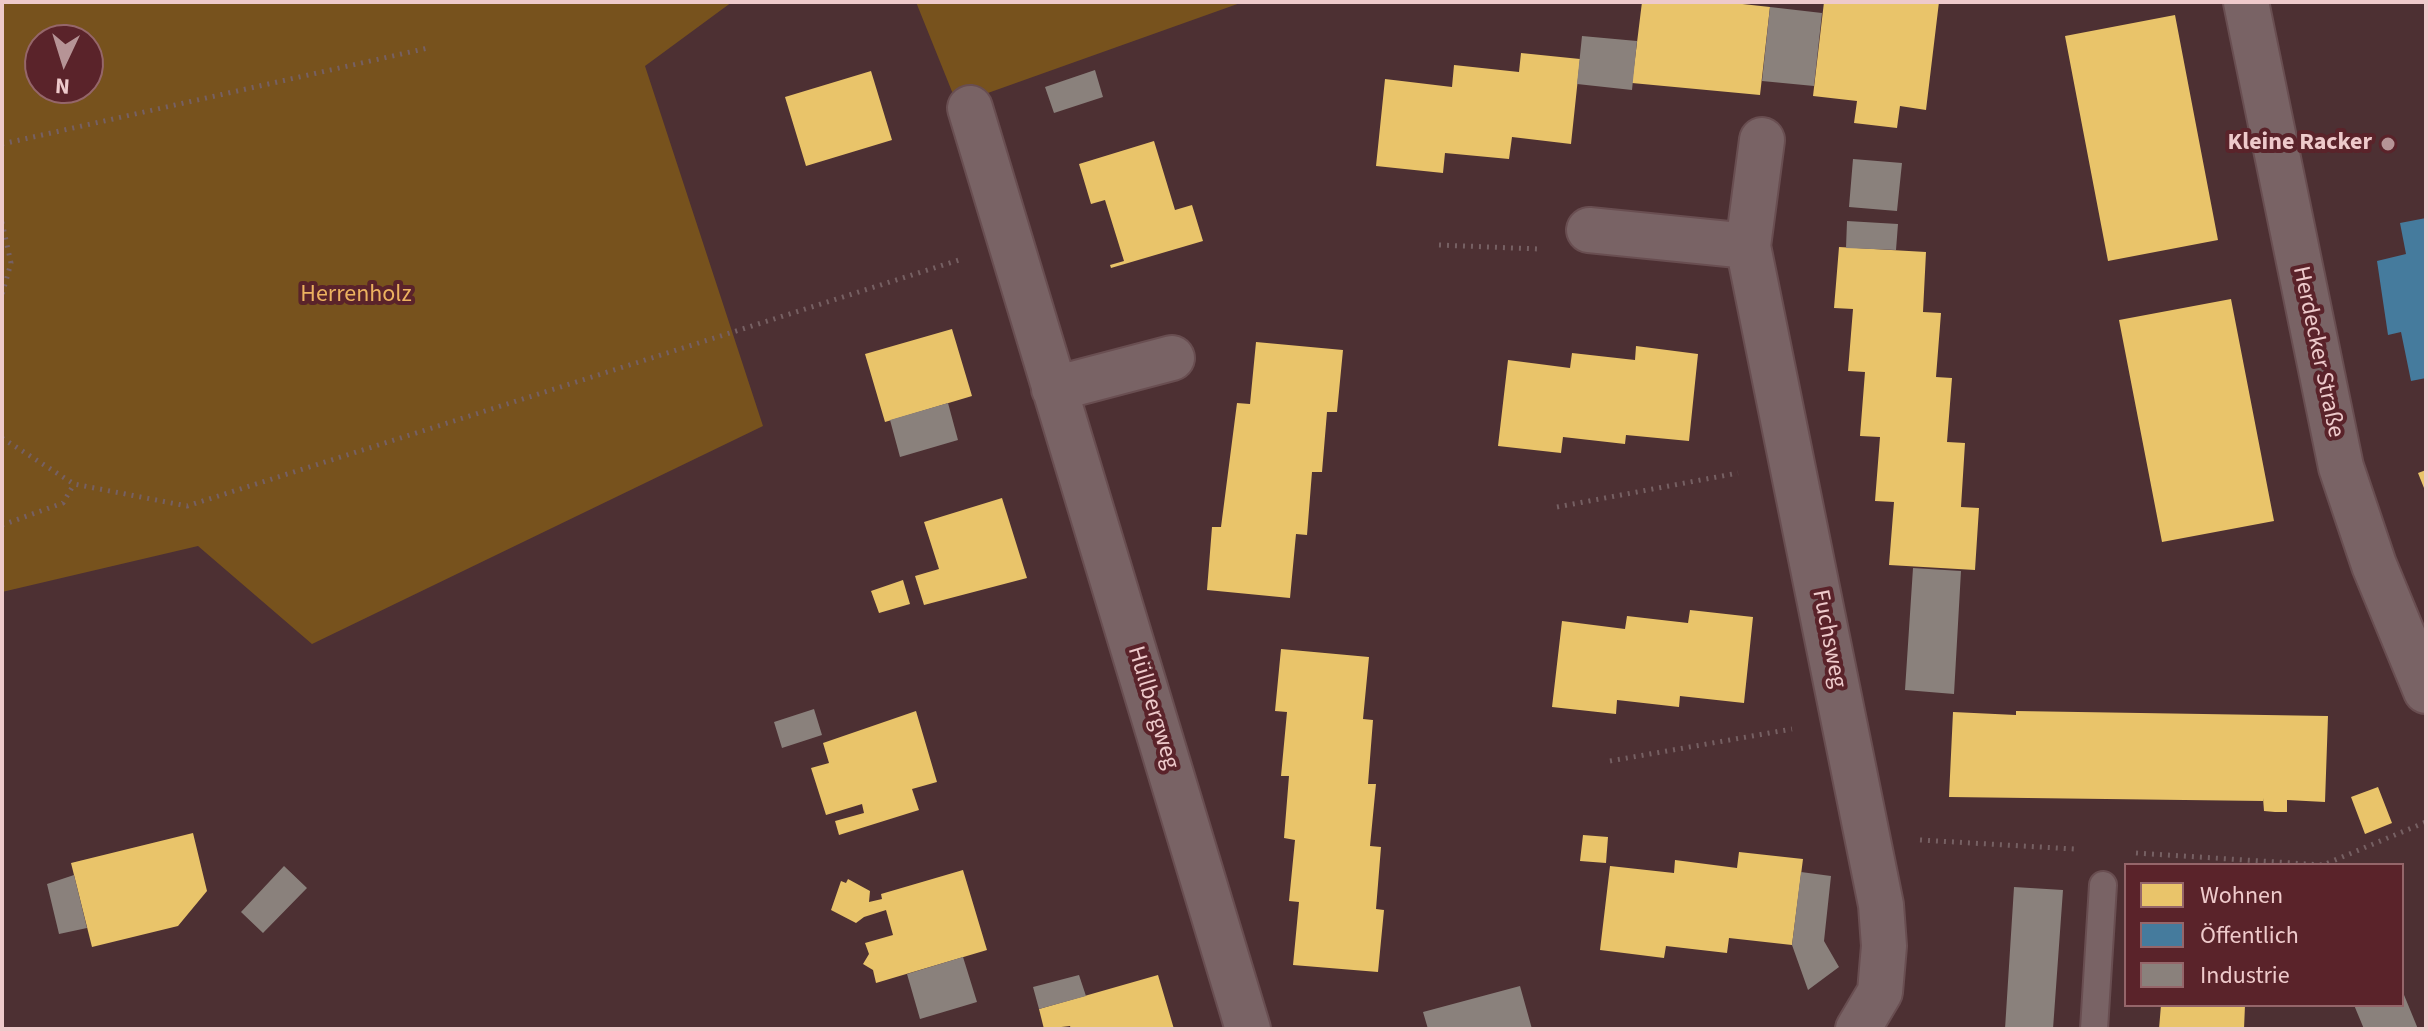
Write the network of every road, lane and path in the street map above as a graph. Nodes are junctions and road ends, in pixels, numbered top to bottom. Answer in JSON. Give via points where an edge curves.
{"nodes":[{"id":1,"x":2246,"y":2,"type":"edge"},
{"id":2,"x":428,"y":48,"type":"dead end"},
{"id":3,"x":970,"y":108,"type":"dead end"},
{"id":4,"x":1762,"y":140,"type":"dead end"},
{"id":5,"x":2,"y":144,"type":"edge"},
{"id":6,"x":2,"y":222,"type":"edge"},
{"id":7,"x":1589,"y":230,"type":"joint"},
{"id":8,"x":1010,"y":243,"type":"junction"},
{"id":9,"x":1439,"y":245,"type":"dead end"},
{"id":10,"x":1748,"y":246,"type":"junction"},
{"id":11,"x":2,"y":295,"type":"edge"},
{"id":12,"x":1172,"y":358,"type":"dead end"},
{"id":13,"x":1054,"y":389,"type":"junction"},
{"id":14,"x":2,"y":438,"type":"edge"},
{"id":15,"x":1794,"y":462,"type":"junction"},
{"id":16,"x":74,"y":484,"type":"junction"},
{"id":17,"x":1557,"y":507,"type":"dead end"},
{"id":18,"x":2,"y":525,"type":"edge"},
{"id":19,"x":2426,"y":691,"type":"edge"},
{"id":20,"x":1844,"y":720,"type":"junction"},
{"id":21,"x":1610,"y":761,"type":"dead end"},
{"id":22,"x":2426,"y":822,"type":"edge"},
{"id":23,"x":1868,"y":837,"type":"junction"},
{"id":24,"x":2089,"y":850,"type":"dead end"},
{"id":25,"x":2120,"y":852,"type":"dead end"},
{"id":26,"x":2292,"y":863,"type":"edge"},
{"id":27,"x":2328,"y":863,"type":"edge"},
{"id":28,"x":2103,"y":885,"type":"dead end"},
{"id":29,"x":1863,"y":1028,"type":"edge"},
{"id":30,"x":1248,"y":1029,"type":"edge"},
{"id":31,"x":2094,"y":1029,"type":"edge"}],
"edges":[{"from":1,"to":19,"type":"street","name":"Herdecker Straße","via":[[2341,467]]},
{"from":2,"to":5,"type":"path"},
{"from":3,"to":8,"type":"street","name":"Hüllbergweg"},
{"from":4,"to":10,"type":"street","name":"Fuchsweg"},
{"from":6,"to":11,"type":"path","via":[[11,263]]},
{"from":7,"to":9,"type":"path","via":[[1564,250]]},
{"from":7,"to":10,"type":"street"},
{"from":8,"to":13,"type":"street","name":"Hüllbergweg"},
{"from":8,"to":16,"type":"path","via":[[187,506]]},
{"from":10,"to":15,"type":"street","name":"Fuchsweg"},
{"from":12,"to":13,"type":"street"},
{"from":13,"to":30,"type":"street","name":"Hüllbergweg"},
{"from":14,"to":16,"type":"path"},
{"from":15,"to":17,"type":"path"},
{"from":15,"to":20,"type":"street","name":"Fuchsweg"},
{"from":16,"to":18,"type":"path","via":[[63,503]]},
{"from":20,"to":21,"type":"path"},
{"from":20,"to":23,"type":"street","name":"Fuchsweg"},
{"from":22,"to":27,"type":"path"},
{"from":23,"to":24,"type":"path"},
{"from":23,"to":29,"type":"street","name":"Fuchsweg","via":[[1884,946],[1880,992]]},
{"from":25,"to":26,"type":"path"},
{"from":28,"to":31,"type":"lane"}]}
